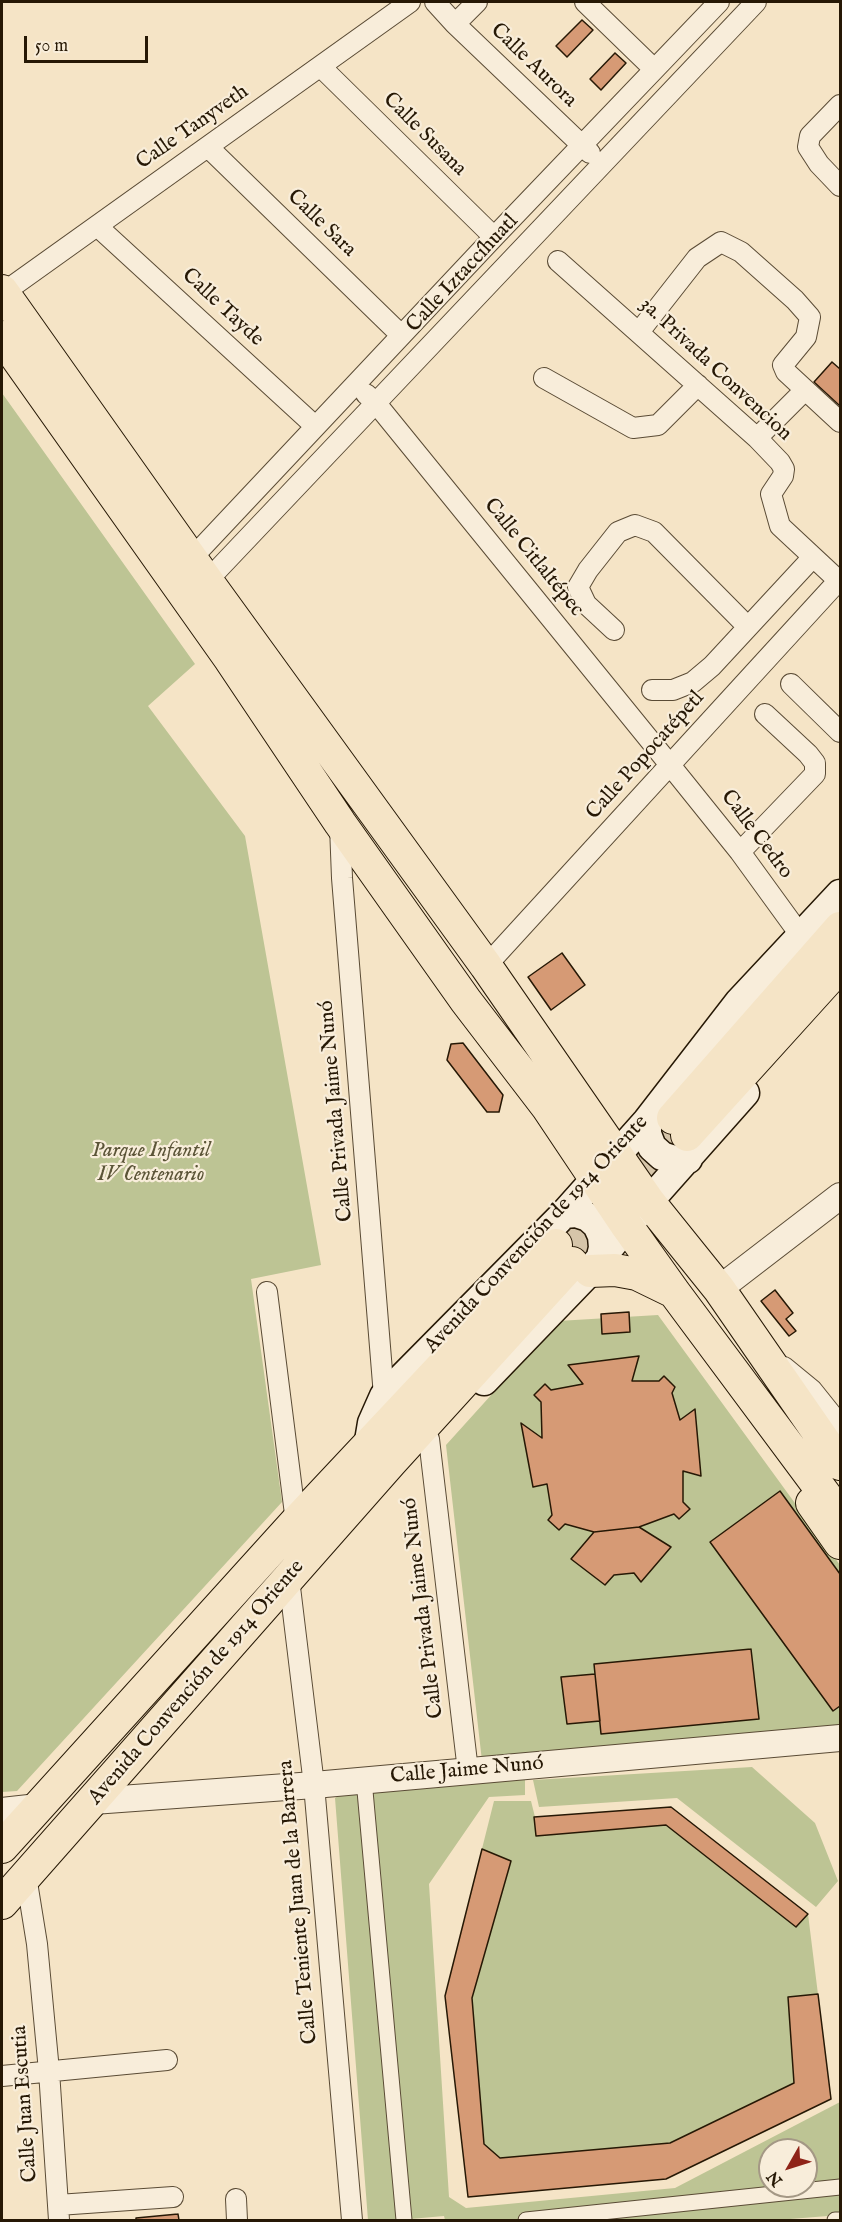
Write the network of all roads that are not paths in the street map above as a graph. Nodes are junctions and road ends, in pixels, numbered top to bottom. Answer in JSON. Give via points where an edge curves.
{"nodes":[{"id":1,"x":410,"y":2,"type":"edge"},
{"id":2,"x":435,"y":2,"type":"edge"},
{"id":3,"x":477,"y":2,"type":"edge"},
{"id":4,"x":585,"y":2,"type":"edge"},
{"id":5,"x":719,"y":2,"type":"edge"},
{"id":6,"x":756,"y":2,"type":"edge"},
{"id":7,"x":455,"y":24,"type":"junction"},
{"id":8,"x":321,"y":67,"type":"junction"},
{"id":9,"x":654,"y":69,"type":"junction"},
{"id":10,"x":840,"y":105,"type":"edge"},
{"id":11,"x":581,"y":145,"type":"junction"},
{"id":12,"x":208,"y":147,"type":"junction"},
{"id":13,"x":601,"y":163,"type":"junction"},
{"id":14,"x":840,"y":186,"type":"edge"},
{"id":15,"x":97,"y":226,"type":"junction"},
{"id":16,"x":494,"y":237,"type":"junction"},
{"id":17,"x":558,"y":261,"type":"dead end"},
{"id":18,"x":2,"y":292,"type":"edge"},
{"id":19,"x":639,"y":332,"type":"junction"},
{"id":20,"x":401,"y":335,"type":"junction"},
{"id":21,"x":2,"y":337,"type":"edge"},
{"id":22,"x":544,"y":378,"type":"dead end"},
{"id":23,"x":355,"y":384,"type":"junction"},
{"id":24,"x":698,"y":386,"type":"junction"},
{"id":25,"x":805,"y":390,"type":"junction"},
{"id":26,"x":375,"y":402,"type":"junction"},
{"id":27,"x":840,"y":422,"type":"edge"},
{"id":28,"x":315,"y":426,"type":"junction"},
{"id":29,"x":757,"y":438,"type":"junction"},
{"id":30,"x":813,"y":557,"type":"junction"},
{"id":31,"x":199,"y":570,"type":"junction"},
{"id":32,"x":840,"y":580,"type":"edge"},
{"id":33,"x":747,"y":626,"type":"junction"},
{"id":34,"x":614,"y":630,"type":"dead end"},
{"id":35,"x":791,"y":684,"type":"dead end"},
{"id":36,"x":652,"y":690,"type":"dead end"},
{"id":37,"x":765,"y":714,"type":"dead end"},
{"id":38,"x":840,"y":732,"type":"edge"},
{"id":39,"x":670,"y":765,"type":"junction"},
{"id":40,"x":340,"y":823,"type":"junction"},
{"id":41,"x":740,"y":852,"type":"junction"},
{"id":42,"x":840,"y":894,"type":"edge"},
{"id":43,"x":840,"y":928,"type":"edge"},
{"id":44,"x":801,"y":936,"type":"junction"},
{"id":45,"x":486,"y":966,"type":"junction"},
{"id":46,"x":840,"y":966,"type":"edge"},
{"id":47,"x":840,"y":984,"type":"edge"},
{"id":48,"x":674,"y":1133,"type":"junction"},
{"id":49,"x":616,"y":1155,"type":"junction"},
{"id":50,"x":596,"y":1178,"type":"junction"},
{"id":51,"x":840,"y":1196,"type":"edge"},
{"id":52,"x":650,"y":1202,"type":"junction"},
{"id":53,"x":564,"y":1214,"type":"junction"},
{"id":54,"x":840,"y":1216,"type":"edge"},
{"id":55,"x":627,"y":1226,"type":"junction"},
{"id":56,"x":579,"y":1260,"type":"junction"},
{"id":57,"x":267,"y":1292,"type":"dead end"},
{"id":58,"x":674,"y":1292,"type":"junction"},
{"id":59,"x":724,"y":1296,"type":"junction"},
{"id":60,"x":760,"y":1348,"type":"junction"},
{"id":61,"x":724,"y":1360,"type":"junction"},
{"id":62,"x":384,"y":1396,"type":"junction"},
{"id":63,"x":840,"y":1425,"type":"edge"},
{"id":64,"x":429,"y":1439,"type":"junction"},
{"id":65,"x":379,"y":1455,"type":"junction"},
{"id":66,"x":840,"y":1464,"type":"edge"},
{"id":67,"x":840,"y":1515,"type":"edge"},
{"id":68,"x":296,"y":1522,"type":"junction"},
{"id":69,"x":840,"y":1543,"type":"edge"},
{"id":70,"x":289,"y":1579,"type":"junction"},
{"id":71,"x":840,"y":1738,"type":"edge"},
{"id":72,"x":468,"y":1771,"type":"junction"},
{"id":73,"x":364,"y":1780,"type":"junction"},
{"id":74,"x":314,"y":1785,"type":"junction"},
{"id":75,"x":93,"y":1801,"type":"junction"},
{"id":76,"x":38,"y":1808,"type":"junction"},
{"id":77,"x":2,"y":1811,"type":"edge"},
{"id":78,"x":2,"y":1846,"type":"edge"},
{"id":79,"x":26,"y":1876,"type":"junction"},
{"id":80,"x":2,"y":1903,"type":"edge"},
{"id":81,"x":167,"y":2060,"type":"dead end"},
{"id":82,"x":49,"y":2071,"type":"junction"},
{"id":83,"x":2,"y":2076,"type":"edge"},
{"id":84,"x":840,"y":2187,"type":"edge"},
{"id":85,"x":173,"y":2197,"type":"dead end"},
{"id":86,"x":236,"y":2199,"type":"dead end"},
{"id":87,"x":59,"y":2213,"type":"edge"},
{"id":88,"x":237,"y":2220,"type":"edge"},
{"id":89,"x":352,"y":2220,"type":"edge"},
{"id":90,"x":404,"y":2220,"type":"edge"},
{"id":91,"x":526,"y":2220,"type":"edge"},
{"id":92,"x":835,"y":2220,"type":"edge"},
{"id":93,"x":840,"y":2220,"type":"edge"}],
"edges":[{"from":1,"to":8,"type":"street","name":"Calle Tanyveth"},
{"from":2,"to":7,"type":"street","name":"Calle Aurora"},
{"from":3,"to":7,"type":"street"},
{"from":4,"to":9,"type":"street"},
{"from":5,"to":9,"type":"street","name":"Calle Iztaccíhuatl"},
{"from":6,"to":13,"type":"street","name":"Calle Iztaccíhuatl"},
{"from":7,"to":11,"type":"street","name":"Calle Aurora"},
{"from":8,"to":12,"type":"street","name":"Calle Tanyveth"},
{"from":8,"to":16,"type":"street","name":"Calle Susana"},
{"from":9,"to":11,"type":"street","name":"Calle Iztaccíhuatl"},
{"from":10,"to":14,"type":"street","via":[[810,136],[808,147]]},
{"from":11,"to":13,"type":"street","name":"Calle Aurora"},
{"from":11,"to":16,"type":"street","name":"Calle Iztaccíhuatl"},
{"from":12,"to":15,"type":"street","name":"Calle Tanyveth"},
{"from":12,"to":20,"type":"street","name":"Calle Sara"},
{"from":13,"to":26,"type":"street","name":"Calle Iztaccíhuatl"},
{"from":15,"to":18,"type":"street","name":"Calle Tanyveth"},
{"from":15,"to":28,"type":"street","name":"Calle Tayde"},
{"from":16,"to":20,"type":"street","name":"Calle Iztaccíhuatl"},
{"from":17,"to":19,"type":"street","name":"3a. Privada Convencion"},
{"from":18,"to":31,"type":"main road"},
{"from":19,"to":24,"type":"street","name":"3a. Privada Convencion"},
{"from":19,"to":25,"type":"street","via":[[698,258],[721,242],[741,252],[810,317],[806,337],[783,365]]},
{"from":20,"to":23,"type":"street","name":"Calle Iztaccíhuatl"},
{"from":21,"to":40,"type":"main road","via":[[230,659]]},
{"from":22,"to":24,"type":"street","via":[[633,428],[658,426]]},
{"from":23,"to":26,"type":"street","name":"Calle Citlaltépec"},
{"from":23,"to":28,"type":"street","name":"Calle Iztaccíhuatl"},
{"from":24,"to":29,"type":"street","name":"3a. Privada Convencion"},
{"from":25,"to":27,"type":"street"},
{"from":25,"to":29,"type":"street"},
{"from":26,"to":31,"type":"street","name":"Calle Iztaccíhuatl"},
{"from":26,"to":39,"type":"street","name":"Calle Citlaltépec"},
{"from":28,"to":31,"type":"street","name":"Calle Iztaccíhuatl"},
{"from":29,"to":30,"type":"street","name":"3a. Privada Convencion","via":[[784,469],[771,494],[780,526]]},
{"from":30,"to":32,"type":"street","name":"3a. Privada Convencion"},
{"from":30,"to":33,"type":"street"},
{"from":31,"to":45,"type":"main road"},
{"from":32,"to":39,"type":"street","name":"Calle Popocatépetl"},
{"from":33,"to":34,"type":"street","via":[[654,532],[634,525],[618,532],[578,587],[586,604]]},
{"from":33,"to":36,"type":"street","via":[[693,682],[673,690]]},
{"from":35,"to":38,"type":"street"},
{"from":37,"to":41,"type":"street","via":[[808,754],[815,763],[814,774]]},
{"from":39,"to":41,"type":"street","name":"Calle Cedro"},
{"from":39,"to":45,"type":"street","name":"Calle Popocatépetl"},
{"from":40,"to":50,"type":"main road"},
{"from":40,"to":62,"type":"street","name":"Calle Privada Jaime Nunó"},
{"from":41,"to":44,"type":"street","name":"Calle Cedro"},
{"from":42,"to":44,"type":"main road","name":"Avenida Convención de 1914 Oriente"},
{"from":43,"to":48,"type":"main road","name":"Avenida Convención de 1914 Oriente"},
{"from":44,"to":48,"type":"main road","name":"Avenida Convención de 1914 Oriente","via":[[739,1002]]},
{"from":45,"to":49,"type":"main road"},
{"from":46,"to":48,"type":"main road","name":"Avenida Convención de 1914 Oriente"},
{"from":47,"to":48,"type":"main road","name":"Avenida Convención de 1914 Oriente"},
{"from":48,"to":49,"type":"main road","name":"Avenida Convención de 1914 Oriente"},
{"from":48,"to":52,"type":"main road","name":"Avenida Convención de 1914 Oriente"},
{"from":49,"to":50,"type":"main road","name":"Avenida Convención de 1914 Oriente"},
{"from":49,"to":52,"type":"main road"},
{"from":50,"to":53,"type":"main road","name":"Avenida Convención de 1914 Oriente"},
{"from":50,"to":55,"type":"main road"},
{"from":51,"to":59,"type":"street"},
{"from":52,"to":55,"type":"main road","name":"Avenida Convención de 1914 Oriente"},
{"from":52,"to":59,"type":"main road"},
{"from":53,"to":56,"type":"main road","via":[[588,1216],[602,1236],[603,1248]]},
{"from":53,"to":62,"type":"main road","name":"Avenida Convención de 1914 Oriente"},
{"from":54,"to":59,"type":"street"},
{"from":55,"to":56,"type":"main road","name":"Avenida Convención de 1914 Oriente"},
{"from":55,"to":58,"type":"main road"},
{"from":56,"to":58,"type":"main road","via":[[637,1274]]},
{"from":56,"to":64,"type":"main road","name":"Avenida Convención de 1914 Oriente"},
{"from":56,"to":65,"type":"main road","name":"Avenida Convención de 1914 Oriente"},
{"from":57,"to":68,"type":"street"},
{"from":58,"to":61,"type":"main road"},
{"from":59,"to":60,"type":"main road"},
{"from":60,"to":63,"type":"street","via":[[812,1390]]},
{"from":60,"to":66,"type":"main road"},
{"from":61,"to":67,"type":"main road"},
{"from":61,"to":69,"type":"main road","via":[[739,1402]]},
{"from":62,"to":65,"type":"main road","name":"Avenida Convención de 1914 Oriente","via":[[372,1423]]},
{"from":64,"to":65,"type":"main road","name":"Avenida Convención de 1914 Oriente","via":[[414,1450]]},
{"from":64,"to":72,"type":"street","name":"Calle Privada Jaime Nunó"},
{"from":65,"to":68,"type":"main road","name":"Avenida Convención de 1914 Oriente"},
{"from":65,"to":70,"type":"main road","name":"Avenida Convención de 1914 Oriente"},
{"from":68,"to":76,"type":"main road","name":"Avenida Convención de 1914 Oriente"},
{"from":70,"to":74,"type":"street","name":"Calle Teniente Juan de la Barrera"},
{"from":70,"to":75,"type":"main road","name":"Avenida Convención de 1914 Oriente"},
{"from":71,"to":72,"type":"street","name":"Calle Jaime Nunó"},
{"from":72,"to":73,"type":"street","name":"Calle Jaime Nunó"},
{"from":73,"to":74,"type":"street","name":"Calle Jaime Nunó"},
{"from":73,"to":90,"type":"street"},
{"from":74,"to":75,"type":"street","name":"Calle Jaime Nunó"},
{"from":74,"to":89,"type":"street","name":"Calle Teniente Juan de la Barrera"},
{"from":75,"to":79,"type":"main road","name":"Avenida Convención de 1914 Oriente"},
{"from":76,"to":77,"type":"street"},
{"from":76,"to":78,"type":"main road","name":"Avenida Convención de 1914 Oriente"},
{"from":79,"to":80,"type":"main road","name":"Avenida Convención de 1914 Oriente"},
{"from":79,"to":82,"type":"street","name":"Calle Juan Escutia"},
{"from":81,"to":82,"type":"street"},
{"from":82,"to":83,"type":"street"},
{"from":82,"to":87,"type":"street","name":"Calle Juan Escutia"},
{"from":84,"to":91,"type":"street"},
{"from":85,"to":87,"type":"street"},
{"from":86,"to":88,"type":"street"},
{"from":92,"to":93,"type":"street"}]}
